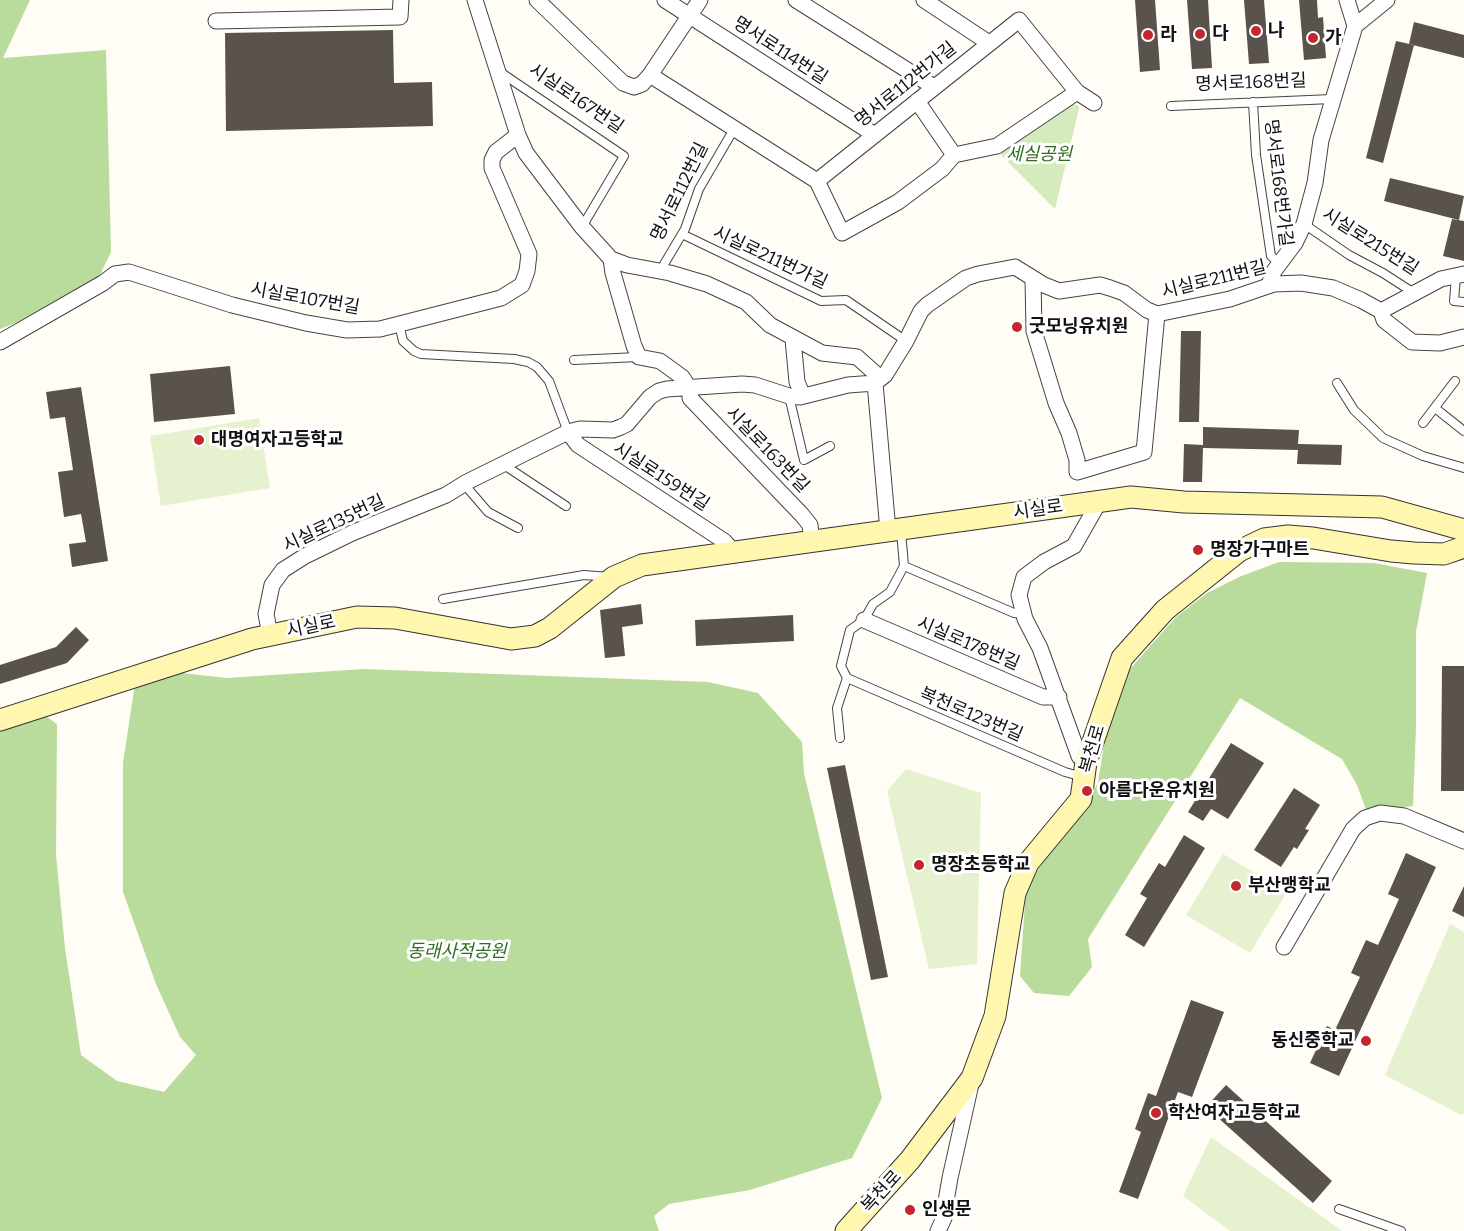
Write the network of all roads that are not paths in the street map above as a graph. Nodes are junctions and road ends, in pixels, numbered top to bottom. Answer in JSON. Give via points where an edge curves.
{"nodes":[{"id":1,"x":401,"y":0,"type":"edge"},
{"id":2,"x":475,"y":0,"type":"edge"},
{"id":3,"x":537,"y":0,"type":"edge"},
{"id":4,"x":665,"y":0,"type":"edge"},
{"id":5,"x":700,"y":0,"type":"edge"},
{"id":6,"x":796,"y":0,"type":"edge"},
{"id":7,"x":924,"y":0,"type":"edge"},
{"id":8,"x":1347,"y":0,"type":"edge"},
{"id":9,"x":1387,"y":0,"type":"edge"},
{"id":10,"x":689,"y":15,"type":"junction"},
{"id":11,"x":216,"y":21,"type":"dead end"},
{"id":12,"x":1355,"y":26,"type":"junction"},
{"id":13,"x":990,"y":43,"type":"junction"},
{"id":14,"x":497,"y":69,"type":"junction"},
{"id":15,"x":650,"y":75,"type":"junction"},
{"id":16,"x":934,"y":87,"type":"junction"},
{"id":17,"x":1077,"y":92,"type":"junction"},
{"id":18,"x":1332,"y":99,"type":"junction"},
{"id":19,"x":917,"y":101,"type":"junction"},
{"id":20,"x":1253,"y":102,"type":"junction"},
{"id":21,"x":1094,"y":103,"type":"dead end"},
{"id":22,"x":1172,"y":106,"type":"dead end"},
{"id":23,"x":734,"y":129,"type":"junction"},
{"id":24,"x":518,"y":135,"type":"junction"},
{"id":25,"x":875,"y":135,"type":"junction"},
{"id":26,"x":954,"y":155,"type":"junction"},
{"id":27,"x":817,"y":181,"type":"junction"},
{"id":28,"x":1304,"y":224,"type":"junction"},
{"id":29,"x":582,"y":228,"type":"junction"},
{"id":30,"x":682,"y":234,"type":"junction"},
{"id":31,"x":611,"y":260,"type":"junction"},
{"id":32,"x":1280,"y":264,"type":"junction"},
{"id":33,"x":660,"y":271,"type":"junction"},
{"id":34,"x":1460,"y":275,"type":"edge"},
{"id":35,"x":1033,"y":279,"type":"junction"},
{"id":36,"x":1269,"y":285,"type":"junction"},
{"id":37,"x":1414,"y":293,"type":"junction"},
{"id":38,"x":1464,"y":302,"type":"edge"},
{"id":39,"x":1381,"y":311,"type":"junction"},
{"id":40,"x":1157,"y":314,"type":"junction"},
{"id":41,"x":399,"y":324,"type":"junction"},
{"id":42,"x":1464,"y":337,"type":"edge"},
{"id":43,"x":793,"y":339,"type":"junction"},
{"id":44,"x":906,"y":341,"type":"junction"},
{"id":45,"x":0,"y":342,"type":"edge"},
{"id":46,"x":639,"y":357,"type":"junction"},
{"id":47,"x":574,"y":360,"type":"dead end"},
{"id":48,"x":1455,"y":381,"type":"dead end"},
{"id":49,"x":875,"y":383,"type":"junction"},
{"id":50,"x":1336,"y":383,"type":"dead end"},
{"id":51,"x":690,"y":389,"type":"junction"},
{"id":52,"x":796,"y":396,"type":"junction"},
{"id":53,"x":1435,"y":408,"type":"junction"},
{"id":54,"x":1423,"y":423,"type":"dead end"},
{"id":55,"x":1464,"y":431,"type":"edge"},
{"id":56,"x":568,"y":432,"type":"junction"},
{"id":57,"x":830,"y":446,"type":"dead end"},
{"id":58,"x":504,"y":465,"type":"junction"},
{"id":59,"x":1464,"y":468,"type":"edge"},
{"id":60,"x":464,"y":484,"type":"junction"},
{"id":61,"x":1099,"y":502,"type":"junction"},
{"id":62,"x":566,"y":506,"type":"dead end"},
{"id":63,"x":518,"y":528,"type":"dead end"},
{"id":64,"x":895,"y":530,"type":"junction"},
{"id":65,"x":1464,"y":530,"type":"edge"},
{"id":66,"x":812,"y":541,"type":"junction"},
{"id":67,"x":1464,"y":547,"type":"edge"},
{"id":68,"x":734,"y":552,"type":"junction"},
{"id":69,"x":903,"y":566,"type":"junction"},
{"id":70,"x":614,"y":578,"type":"junction"},
{"id":71,"x":442,"y":599,"type":"dead end"},
{"id":72,"x":1024,"y":614,"type":"junction"},
{"id":73,"x":864,"y":620,"type":"junction"},
{"id":74,"x":270,"y":635,"type":"junction"},
{"id":75,"x":847,"y":678,"type":"junction"},
{"id":76,"x":1059,"y":697,"type":"junction"},
{"id":77,"x":0,"y":720,"type":"edge"},
{"id":78,"x":840,"y":738,"type":"dead end"},
{"id":79,"x":1086,"y":768,"type":"junction"},
{"id":80,"x":1464,"y":841,"type":"edge"},
{"id":81,"x":1284,"y":947,"type":"dead end"},
{"id":82,"x":972,"y":1078,"type":"junction"},
{"id":83,"x":946,"y":1201,"type":"dead end"},
{"id":84,"x":1339,"y":1209,"type":"dead end"},
{"id":85,"x":846,"y":1231,"type":"edge"},
{"id":86,"x":1401,"y":1231,"type":"edge"}],
"edges":[{"from":1,"to":11,"type":"street","via":[[400,17]]},
{"from":2,"to":14,"type":"street","name":"시실로167번길"},
{"from":3,"to":15,"type":"street","via":[[623,83],[634,87]]},
{"from":4,"to":10,"type":"street","name":"명서로114번길"},
{"from":5,"to":10,"type":"street"},
{"from":6,"to":16,"type":"street"},
{"from":7,"to":13,"type":"street"},
{"from":8,"to":12,"type":"street"},
{"from":9,"to":12,"type":"street"},
{"from":10,"to":15,"type":"street"},
{"from":10,"to":25,"type":"street","name":"명서로114번길"},
{"from":12,"to":18,"type":"street","name":"명서로168번길"},
{"from":13,"to":16,"type":"street","name":"명서로112번가길"},
{"from":13,"to":17,"type":"street","name":"명서로112번가길","via":[[1019,20]]},
{"from":14,"to":24,"type":"street","name":"시실로167번길"},
{"from":14,"to":29,"type":"lane","name":"시실로167번길","via":[[624,156]]},
{"from":15,"to":23,"type":"street"},
{"from":16,"to":19,"type":"street","name":"명서로112번가길"},
{"from":17,"to":21,"type":"street"},
{"from":17,"to":26,"type":"street","via":[[997,146]]},
{"from":18,"to":20,"type":"lane","name":"명서로168번길"},
{"from":18,"to":28,"type":"street","name":"명서로168번길"},
{"from":19,"to":25,"type":"street","name":"명서로112번가길"},
{"from":19,"to":26,"type":"street"},
{"from":20,"to":22,"type":"lane","name":"명서로168번길"},
{"from":20,"to":32,"type":"lane","name":"명서로168번가길","via":[[1256,155],[1271,256]]},
{"from":23,"to":27,"type":"street"},
{"from":23,"to":30,"type":"lane","name":"명서로112번길","via":[[699,189]]},
{"from":24,"to":29,"type":"street","name":"시실로167번길","via":[[534,166]]},
{"from":24,"to":41,"type":"street","name":"시실로107번길","via":[[500,147],[492,160],[495,177],[530,254],[522,285],[501,298]]},
{"from":25,"to":27,"type":"street","name":"명서로112번가길"},
{"from":26,"to":27,"type":"street","via":[[942,169],[898,202],[842,233]]},
{"from":28,"to":32,"type":"street","name":"명서로168번길"},
{"from":28,"to":37,"type":"lane","name":"시실로215번길"},
{"from":29,"to":31,"type":"street","name":"시실로167번길"},
{"from":30,"to":33,"type":"lane","name":"명서로112번길"},
{"from":30,"to":44,"type":"lane","name":"시실로211번가길","via":[[821,301],[846,300]]},
{"from":31,"to":33,"type":"street"},
{"from":31,"to":46,"type":"street","name":"시실로167번길"},
{"from":32,"to":36,"type":"street","name":"명서로168번길"},
{"from":33,"to":43,"type":"street","via":[[707,284],[746,302],[770,325]]},
{"from":34,"to":37,"type":"street","name":"시실로215번길","via":[[1441,279]]},
{"from":34,"to":38,"type":"lane","via":[[1454,301]]},
{"from":35,"to":40,"type":"street","name":"시실로211번길","via":[[1059,291],[1100,285],[1124,293]]},
{"from":35,"to":40,"type":"street","via":[[1034,331],[1069,433],[1077,472],[1144,452]]},
{"from":35,"to":44,"type":"street","name":"시실로211번길","via":[[1015,267],[966,278],[921,311]]},
{"from":36,"to":39,"type":"street","name":"시실로211번길","via":[[1301,283],[1333,288]]},
{"from":36,"to":40,"type":"street","name":"시실로211번길","via":[[1230,299]]},
{"from":37,"to":39,"type":"street","name":"시실로215번길"},
{"from":39,"to":42,"type":"street","name":"시실로211번길","via":[[1384,320],[1412,342],[1440,343]]},
{"from":41,"to":45,"type":"street","name":"시실로107번길","via":[[347,330],[306,323],[232,305],[129,272],[114,274]]},
{"from":41,"to":56,"type":"lane","via":[[403,341],[421,354],[514,359],[537,367],[549,381]]},
{"from":43,"to":49,"type":"street","via":[[822,353],[857,357],[876,374]]},
{"from":43,"to":52,"type":"street"},
{"from":44,"to":49,"type":"street","name":"시실로211번길","via":[[885,375]]},
{"from":46,"to":47,"type":"lane"},
{"from":46,"to":51,"type":"street","via":[[660,361],[682,377]]},
{"from":48,"to":53,"type":"lane"},
{"from":49,"to":52,"type":"street"},
{"from":49,"to":64,"type":"street"},
{"from":50,"to":59,"type":"lane","via":[[1354,410],[1383,438]]},
{"from":51,"to":52,"type":"street","via":[[742,384]]},
{"from":51,"to":56,"type":"street","name":"시실로135번길","via":[[659,391],[627,424],[613,430]]},
{"from":51,"to":66,"type":"street","name":"시실로163번길","via":[[690,398],[802,514],[810,525]]},
{"from":52,"to":57,"type":"lane","via":[[804,460]]},
{"from":53,"to":54,"type":"lane"},
{"from":53,"to":55,"type":"lane"},
{"from":56,"to":58,"type":"street","name":"시실로135번길"},
{"from":56,"to":68,"type":"street","name":"시실로159번길","via":[[578,445],[724,541]]},
{"from":58,"to":60,"type":"street","name":"시실로135번길"},
{"from":58,"to":62,"type":"lane"},
{"from":60,"to":63,"type":"lane","via":[[488,512]]},
{"from":60,"to":74,"type":"street","name":"시실로135번길","via":[[426,505],[352,533],[283,570],[272,585],[267,603]]},
{"from":61,"to":64,"type":"main road","name":"시실로"},
{"from":61,"to":65,"type":"main road","name":"시실로","via":[[1131,496],[1184,502],[1382,507]]},
{"from":61,"to":72,"type":"street","name":"시실로178번길","via":[[1074,546],[1024,577],[1019,595]]},
{"from":64,"to":66,"type":"main road","name":"시실로"},
{"from":64,"to":69,"type":"lane"},
{"from":66,"to":68,"type":"main road","name":"시실로"},
{"from":67,"to":79,"type":"main road","name":"복천로","via":[[1444,554],[1414,553],[1288,536],[1264,539],[1239,551],[1166,610],[1122,658]]},
{"from":68,"to":70,"type":"main road","name":"시실로","via":[[642,565]]},
{"from":69,"to":72,"type":"lane"},
{"from":69,"to":73,"type":"lane","via":[[890,592],[873,604]]},
{"from":70,"to":71,"type":"lane","via":[[584,575]]},
{"from":70,"to":74,"type":"main road","name":"시실로","via":[[535,636],[511,639],[380,616]]},
{"from":72,"to":76,"type":"street","name":"시실로178번길"},
{"from":73,"to":75,"type":"lane","via":[[850,630],[841,666]]},
{"from":73,"to":76,"type":"street","name":"시실로178번길","via":[[1043,697]]},
{"from":74,"to":77,"type":"main road","name":"시실로"},
{"from":75,"to":78,"type":"lane","via":[[837,708]]},
{"from":75,"to":79,"type":"lane","name":"복천로123번길","via":[[1065,772]]},
{"from":76,"to":79,"type":"street","name":"시실로178번길"},
{"from":79,"to":82,"type":"main road","name":"복천로","via":[[1081,799],[1028,863],[1015,893],[996,1016]]},
{"from":80,"to":81,"type":"street","via":[[1404,816],[1380,813],[1365,818],[1353,829]]},
{"from":82,"to":83,"type":"street"},
{"from":82,"to":85,"type":"main road","name":"복천로","via":[[910,1160]]},
{"from":84,"to":86,"type":"lane"}]}
